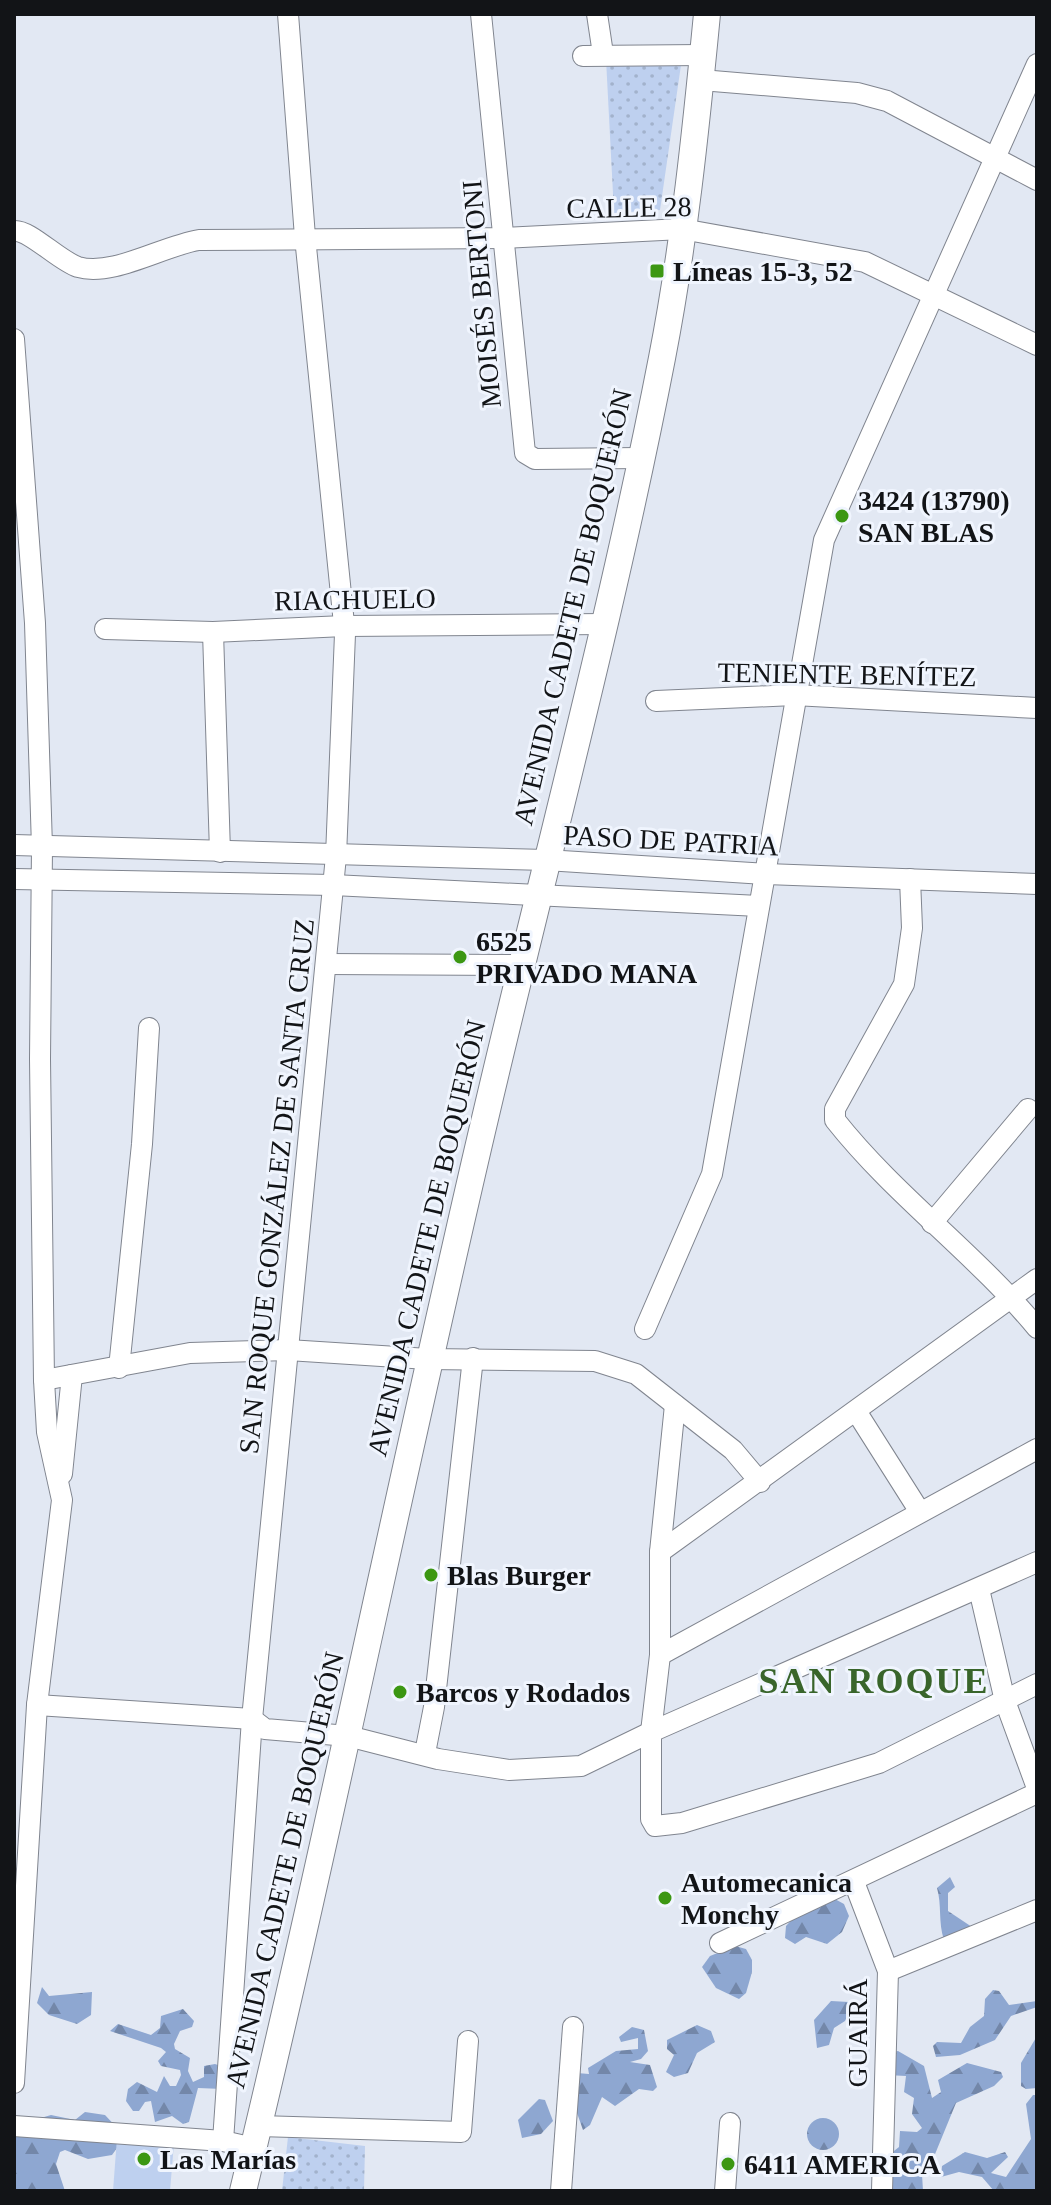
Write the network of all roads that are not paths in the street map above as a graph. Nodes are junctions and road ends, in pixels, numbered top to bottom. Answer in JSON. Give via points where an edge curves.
{"nodes":[{"id":1,"x":288,"y":14,"type":"edge"},
{"id":2,"x":481,"y":14,"type":"edge"},
{"id":3,"x":597,"y":14,"type":"edge"},
{"id":4,"x":707,"y":14,"type":"edge"},
{"id":5,"x":1037,"y":64,"type":"edge"},
{"id":6,"x":702,"y":67,"type":"junction"},
{"id":7,"x":994,"y":157,"type":"junction"},
{"id":8,"x":1037,"y":180,"type":"edge"},
{"id":9,"x":682,"y":229,"type":"junction"},
{"id":10,"x":14,"y":231,"type":"edge"},
{"id":11,"x":305,"y":237,"type":"junction"},
{"id":12,"x":505,"y":238,"type":"junction"},
{"id":13,"x":935,"y":298,"type":"junction"},
{"id":14,"x":14,"y":339,"type":"edge"},
{"id":15,"x":1037,"y":345,"type":"edge"},
{"id":16,"x":640,"y":458,"type":"junction"},
{"id":17,"x":606,"y":624,"type":"junction"},
{"id":18,"x":344,"y":626,"type":"junction"},
{"id":19,"x":105,"y":629,"type":"dead end"},
{"id":20,"x":213,"y":632,"type":"junction"},
{"id":21,"x":794,"y":695,"type":"junction"},
{"id":22,"x":656,"y":701,"type":"dead end"},
{"id":23,"x":1037,"y":708,"type":"edge"},
{"id":24,"x":14,"y":845,"type":"edge"},
{"id":25,"x":42,"y":847,"type":"junction"},
{"id":26,"x":220,"y":852,"type":"junction"},
{"id":27,"x":336,"y":856,"type":"junction"},
{"id":28,"x":546,"y":860,"type":"junction"},
{"id":29,"x":766,"y":874,"type":"junction"},
{"id":30,"x":14,"y":879,"type":"edge"},
{"id":31,"x":910,"y":879,"type":"junction"},
{"id":32,"x":43,"y":880,"type":"junction"},
{"id":33,"x":1037,"y":884,"type":"edge"},
{"id":34,"x":333,"y":885,"type":"junction"},
{"id":35,"x":538,"y":893,"type":"junction"},
{"id":36,"x":759,"y":906,"type":"junction"},
{"id":37,"x":326,"y":964,"type":"junction"},
{"id":38,"x":521,"y":965,"type":"junction"},
{"id":39,"x":149,"y":1028,"type":"dead end"},
{"id":40,"x":1028,"y":1109,"type":"dead end"},
{"id":41,"x":932,"y":1223,"type":"junction"},
{"id":42,"x":1037,"y":1279,"type":"edge"},
{"id":43,"x":1012,"y":1299,"type":"junction"},
{"id":44,"x":1037,"y":1328,"type":"edge"},
{"id":45,"x":645,"y":1329,"type":"dead end"},
{"id":46,"x":288,"y":1350,"type":"junction"},
{"id":47,"x":473,"y":1358,"type":"junction"},
{"id":48,"x":428,"y":1359,"type":"junction"},
{"id":49,"x":119,"y":1368,"type":"junction"},
{"id":50,"x":72,"y":1375,"type":"junction"},
{"id":51,"x":44,"y":1380,"type":"junction"},
{"id":52,"x":675,"y":1405,"type":"junction"},
{"id":53,"x":856,"y":1411,"type":"junction"},
{"id":54,"x":1037,"y":1449,"type":"edge"},
{"id":55,"x":760,"y":1482,"type":"junction"},
{"id":56,"x":61,"y":1495,"type":"junction"},
{"id":57,"x":920,"y":1512,"type":"junction"},
{"id":58,"x":660,"y":1552,"type":"junction"},
{"id":59,"x":1037,"y":1562,"type":"edge"},
{"id":60,"x":979,"y":1589,"type":"junction"},
{"id":61,"x":660,"y":1655,"type":"junction"},
{"id":62,"x":1037,"y":1684,"type":"edge"},
{"id":63,"x":1005,"y":1701,"type":"junction"},
{"id":64,"x":37,"y":1705,"type":"junction"},
{"id":65,"x":252,"y":1719,"type":"junction"},
{"id":66,"x":651,"y":1732,"type":"junction"},
{"id":67,"x":348,"y":1736,"type":"junction"},
{"id":68,"x":425,"y":1753,"type":"junction"},
{"id":69,"x":1037,"y":1791,"type":"edge"},
{"id":70,"x":854,"y":1882,"type":"junction"},
{"id":71,"x":1037,"y":1910,"type":"edge"},
{"id":72,"x":720,"y":1943,"type":"dead end"},
{"id":73,"x":888,"y":1971,"type":"junction"},
{"id":74,"x":573,"y":2027,"type":"dead end"},
{"id":75,"x":468,"y":2041,"type":"dead end"},
{"id":76,"x":14,"y":2083,"type":"edge"},
{"id":77,"x":730,"y":2123,"type":"dead end"},
{"id":78,"x":14,"y":2126,"type":"edge"},
{"id":79,"x":256,"y":2137,"type":"junction"},
{"id":80,"x":223,"y":2141,"type":"junction"},
{"id":81,"x":243,"y":2191,"type":"edge"},
{"id":82,"x":561,"y":2191,"type":"edge"},
{"id":83,"x":725,"y":2191,"type":"edge"},
{"id":84,"x":882,"y":2191,"type":"edge"}],
"edges":[{"from":1,"to":11,"type":"street","name":"SAN ROQUE GONZÁLEZ DE SANTA CRUZ"},
{"from":2,"to":12,"type":"street","name":"MOISÉS BERTONI"},
{"from":3,"to":6,"type":"street","via":[[593,55]]},
{"from":4,"to":6,"type":"main road","name":"AVENIDA CADETE DE BOQUERÓN"},
{"from":5,"to":7,"type":"street"},
{"from":6,"to":7,"type":"street","via":[[887,101]]},
{"from":6,"to":9,"type":"main road","name":"AVENIDA CADETE DE BOQUERÓN"},
{"from":7,"to":8,"type":"street"},
{"from":7,"to":13,"type":"street"},
{"from":9,"to":12,"type":"street","name":"CALLE 28"},
{"from":9,"to":13,"type":"street","name":"CALLE 28","via":[[865,262]]},
{"from":9,"to":16,"type":"main road","name":"AVENIDA CADETE DE BOQUERÓN","via":[[663,357]]},
{"from":10,"to":11,"type":"street","name":"CALLE 28","via":[[26,232],[76,267],[100,271],[199,240]]},
{"from":11,"to":12,"type":"street","name":"CALLE 28"},
{"from":11,"to":18,"type":"street","name":"SAN ROQUE GONZÁLEZ DE SANTA CRUZ"},
{"from":12,"to":16,"type":"street","name":"MOISÉS BERTONI","via":[[525,453],[535,459]]},
{"from":13,"to":15,"type":"street","name":"CALLE 28"},
{"from":13,"to":21,"type":"street","via":[[828,528]]},
{"from":14,"to":25,"type":"street","via":[[35,623]]},
{"from":16,"to":17,"type":"main road","name":"AVENIDA CADETE DE BOQUERÓN"},
{"from":17,"to":18,"type":"street","name":"RIACHUELO"},
{"from":17,"to":28,"type":"main road","name":"AVENIDA CADETE DE BOQUERÓN"},
{"from":18,"to":20,"type":"street","name":"RIACHUELO"},
{"from":18,"to":27,"type":"street","name":"SAN ROQUE GONZÁLEZ DE SANTA CRUZ"},
{"from":19,"to":20,"type":"street","name":"RIACHUELO"},
{"from":20,"to":26,"type":"street"},
{"from":21,"to":22,"type":"street","name":"TENIENTE BENÍTEZ"},
{"from":21,"to":23,"type":"street","name":"TENIENTE BENÍTEZ"},
{"from":21,"to":29,"type":"street"},
{"from":24,"to":25,"type":"street","name":"PASO DE PATRIA"},
{"from":25,"to":26,"type":"street","name":"PASO DE PATRIA"},
{"from":25,"to":32,"type":"street"},
{"from":26,"to":27,"type":"street","name":"PASO DE PATRIA"},
{"from":27,"to":28,"type":"street","name":"PASO DE PATRIA"},
{"from":27,"to":34,"type":"street","name":"SAN ROQUE GONZÁLEZ DE SANTA CRUZ"},
{"from":28,"to":29,"type":"street","name":"PASO DE PATRIA"},
{"from":28,"to":35,"type":"main road","name":"AVENIDA CADETE DE BOQUERÓN"},
{"from":29,"to":31,"type":"street","name":"PASO DE PATRIA"},
{"from":29,"to":36,"type":"street"},
{"from":30,"to":32,"type":"street"},
{"from":31,"to":33,"type":"street","name":"PASO DE PATRIA"},
{"from":31,"to":41,"type":"street","via":[[912,928],[904,984],[833,1113],[839,1126]]},
{"from":32,"to":34,"type":"street"},
{"from":32,"to":51,"type":"street"},
{"from":34,"to":35,"type":"street"},
{"from":34,"to":37,"type":"street","name":"SAN ROQUE GONZÁLEZ DE SANTA CRUZ"},
{"from":35,"to":36,"type":"street"},
{"from":35,"to":38,"type":"main road","name":"AVENIDA CADETE DE BOQUERÓN"},
{"from":36,"to":45,"type":"street","via":[[712,1174]]},
{"from":37,"to":38,"type":"street"},
{"from":37,"to":46,"type":"street","name":"SAN ROQUE GONZÁLEZ DE SANTA CRUZ"},
{"from":38,"to":48,"type":"main road","name":"AVENIDA CADETE DE BOQUERÓN"},
{"from":39,"to":49,"type":"street"},
{"from":40,"to":41,"type":"street"},
{"from":41,"to":43,"type":"street"},
{"from":42,"to":43,"type":"street"},
{"from":43,"to":44,"type":"street"},
{"from":43,"to":53,"type":"street"},
{"from":46,"to":48,"type":"street"},
{"from":46,"to":49,"type":"street","via":[[190,1353]]},
{"from":46,"to":65,"type":"street","name":"SAN ROQUE GONZÁLEZ DE SANTA CRUZ"},
{"from":47,"to":48,"type":"street"},
{"from":47,"to":52,"type":"street","via":[[576,1359],[616,1365]]},
{"from":47,"to":68,"type":"street"},
{"from":48,"to":67,"type":"main road","name":"AVENIDA CADETE DE BOQUERÓN"},
{"from":49,"to":50,"type":"street"},
{"from":50,"to":51,"type":"street"},
{"from":50,"to":56,"type":"street"},
{"from":51,"to":56,"type":"street","via":[[47,1432]]},
{"from":52,"to":55,"type":"street","via":[[733,1450]]},
{"from":52,"to":58,"type":"street"},
{"from":53,"to":55,"type":"street"},
{"from":53,"to":57,"type":"street"},
{"from":54,"to":57,"type":"street"},
{"from":55,"to":58,"type":"street"},
{"from":56,"to":64,"type":"street"},
{"from":57,"to":61,"type":"street"},
{"from":58,"to":61,"type":"street"},
{"from":59,"to":60,"type":"street"},
{"from":60,"to":63,"type":"street"},
{"from":60,"to":66,"type":"street"},
{"from":61,"to":66,"type":"street"},
{"from":62,"to":63,"type":"street"},
{"from":63,"to":66,"type":"street","via":[[879,1763],[682,1823],[655,1826]]},
{"from":63,"to":69,"type":"street"},
{"from":64,"to":65,"type":"street"},
{"from":64,"to":76,"type":"street"},
{"from":65,"to":67,"type":"street","via":[[265,1729]]},
{"from":65,"to":80,"type":"street","name":"SAN ROQUE GONZÁLEZ DE SANTA CRUZ"},
{"from":66,"to":68,"type":"street","via":[[581,1766],[558,1770],[509,1770]]},
{"from":67,"to":68,"type":"street"},
{"from":67,"to":79,"type":"main road","name":"AVENIDA CADETE DE BOQUERÓN"},
{"from":69,"to":70,"type":"street"},
{"from":70,"to":72,"type":"street"},
{"from":70,"to":73,"type":"street","name":"GUAIRÁ"},
{"from":71,"to":73,"type":"street"},
{"from":73,"to":84,"type":"street","name":"GUAIRÁ"},
{"from":74,"to":82,"type":"street"},
{"from":75,"to":79,"type":"street","via":[[461,2132]]},
{"from":77,"to":83,"type":"street"},
{"from":78,"to":80,"type":"street"},
{"from":79,"to":80,"type":"street"},
{"from":79,"to":81,"type":"main road","name":"AVENIDA CADETE DE BOQUERÓN"}]}
